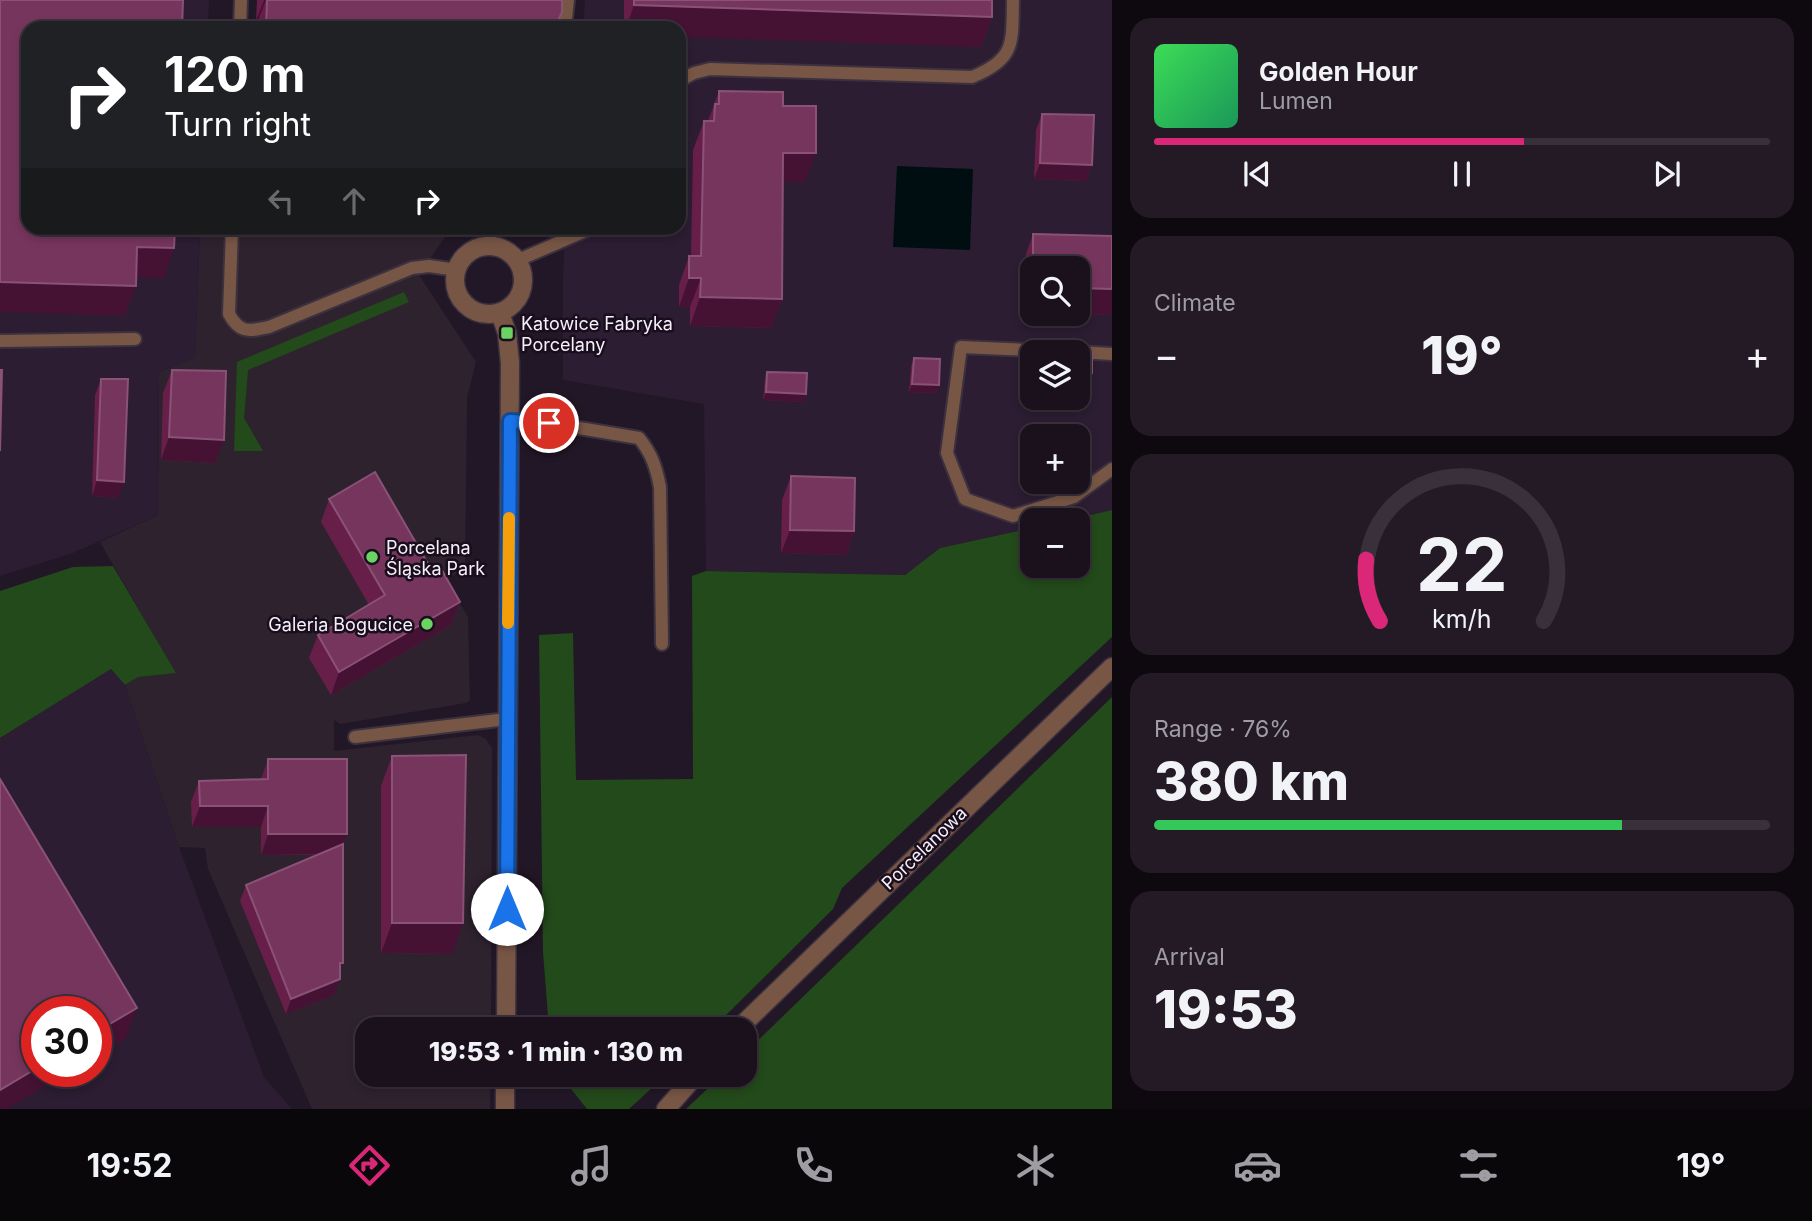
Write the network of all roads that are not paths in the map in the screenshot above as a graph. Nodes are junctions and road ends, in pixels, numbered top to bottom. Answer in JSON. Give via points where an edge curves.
{"nodes":[{"id":1,"x":241,"y":0,"type":"edge"},
{"id":2,"x":568,"y":0,"type":"edge"},
{"id":3,"x":1013,"y":0,"type":"edge"},
{"id":4,"x":240,"y":21,"type":"edge"},
{"id":5,"x":566,"y":21,"type":"edge"},
{"id":6,"x":686,"y":77,"type":"edge"},
{"id":7,"x":232,"y":235,"type":"edge"},
{"id":8,"x":490,"y":235,"type":"edge"},
{"id":9,"x":576,"y":235,"type":"edge"},
{"id":10,"x":489,"y":247,"type":"junction"},
{"id":11,"x":516,"y":261,"type":"junction"},
{"id":12,"x":457,"y":270,"type":"junction"},
{"id":13,"x":499,"y":313,"type":"junction"},
{"id":14,"x":135,"y":340,"type":"dead end"},
{"id":15,"x":0,"y":341,"type":"edge"},
{"id":16,"x":1020,"y":350,"type":"edge"},
{"id":17,"x":1090,"y":353,"type":"edge"},
{"id":18,"x":1112,"y":354,"type":"edge"},
{"id":19,"x":510,"y":421,"type":"junction"},
{"id":20,"x":1112,"y":469,"type":"edge"},
{"id":21,"x":662,"y":643,"type":"dead end"},
{"id":22,"x":1112,"y":667,"type":"edge"},
{"id":23,"x":508,"y":719,"type":"junction"},
{"id":24,"x":355,"y":737,"type":"dead end"},
{"id":25,"x":506,"y":1017,"type":"edge"},
{"id":26,"x":750,"y":1017,"type":"edge"},
{"id":27,"x":505,"y":1087,"type":"edge"},
{"id":28,"x":685,"y":1087,"type":"edge"},
{"id":29,"x":505,"y":1109,"type":"edge"},
{"id":30,"x":666,"y":1109,"type":"edge"}],
"edges":[{"from":1,"to":4,"type":"lane"},
{"from":2,"to":5,"type":"lane"},
{"from":3,"to":6,"type":"lane","via":[[1008,51],[1000,63],[972,76],[710,69]]},
{"from":7,"to":12,"type":"lane","via":[[229,314],[242,329],[269,327],[411,268]]},
{"from":8,"to":10,"type":"lane"},
{"from":9,"to":11,"type":"lane"},
{"from":10,"to":11,"type":"street","via":[[500,248]]},
{"from":10,"to":12,"type":"street","via":[[467,254]]},
{"from":11,"to":13,"type":"street","via":[[521,291],[509,308]]},
{"from":12,"to":13,"type":"street","via":[[455,286],[466,306],[476,312]]},
{"from":13,"to":19,"type":"street","via":[[510,363]]},
{"from":14,"to":15,"type":"lane"},
{"from":16,"to":20,"type":"lane","via":[[961,347],[947,453],[965,499],[1013,516],[1074,497]]},
{"from":17,"to":18,"type":"lane"},
{"from":19,"to":21,"type":"lane","via":[[639,438],[649,450],[660,487]]},
{"from":19,"to":23,"type":"street"},
{"from":22,"to":26,"type":"street","name":"Porcelanowa"},
{"from":23,"to":24,"type":"lane"},
{"from":23,"to":25,"type":"street"},
{"from":27,"to":29,"type":"street"},
{"from":28,"to":30,"type":"street"}]}
